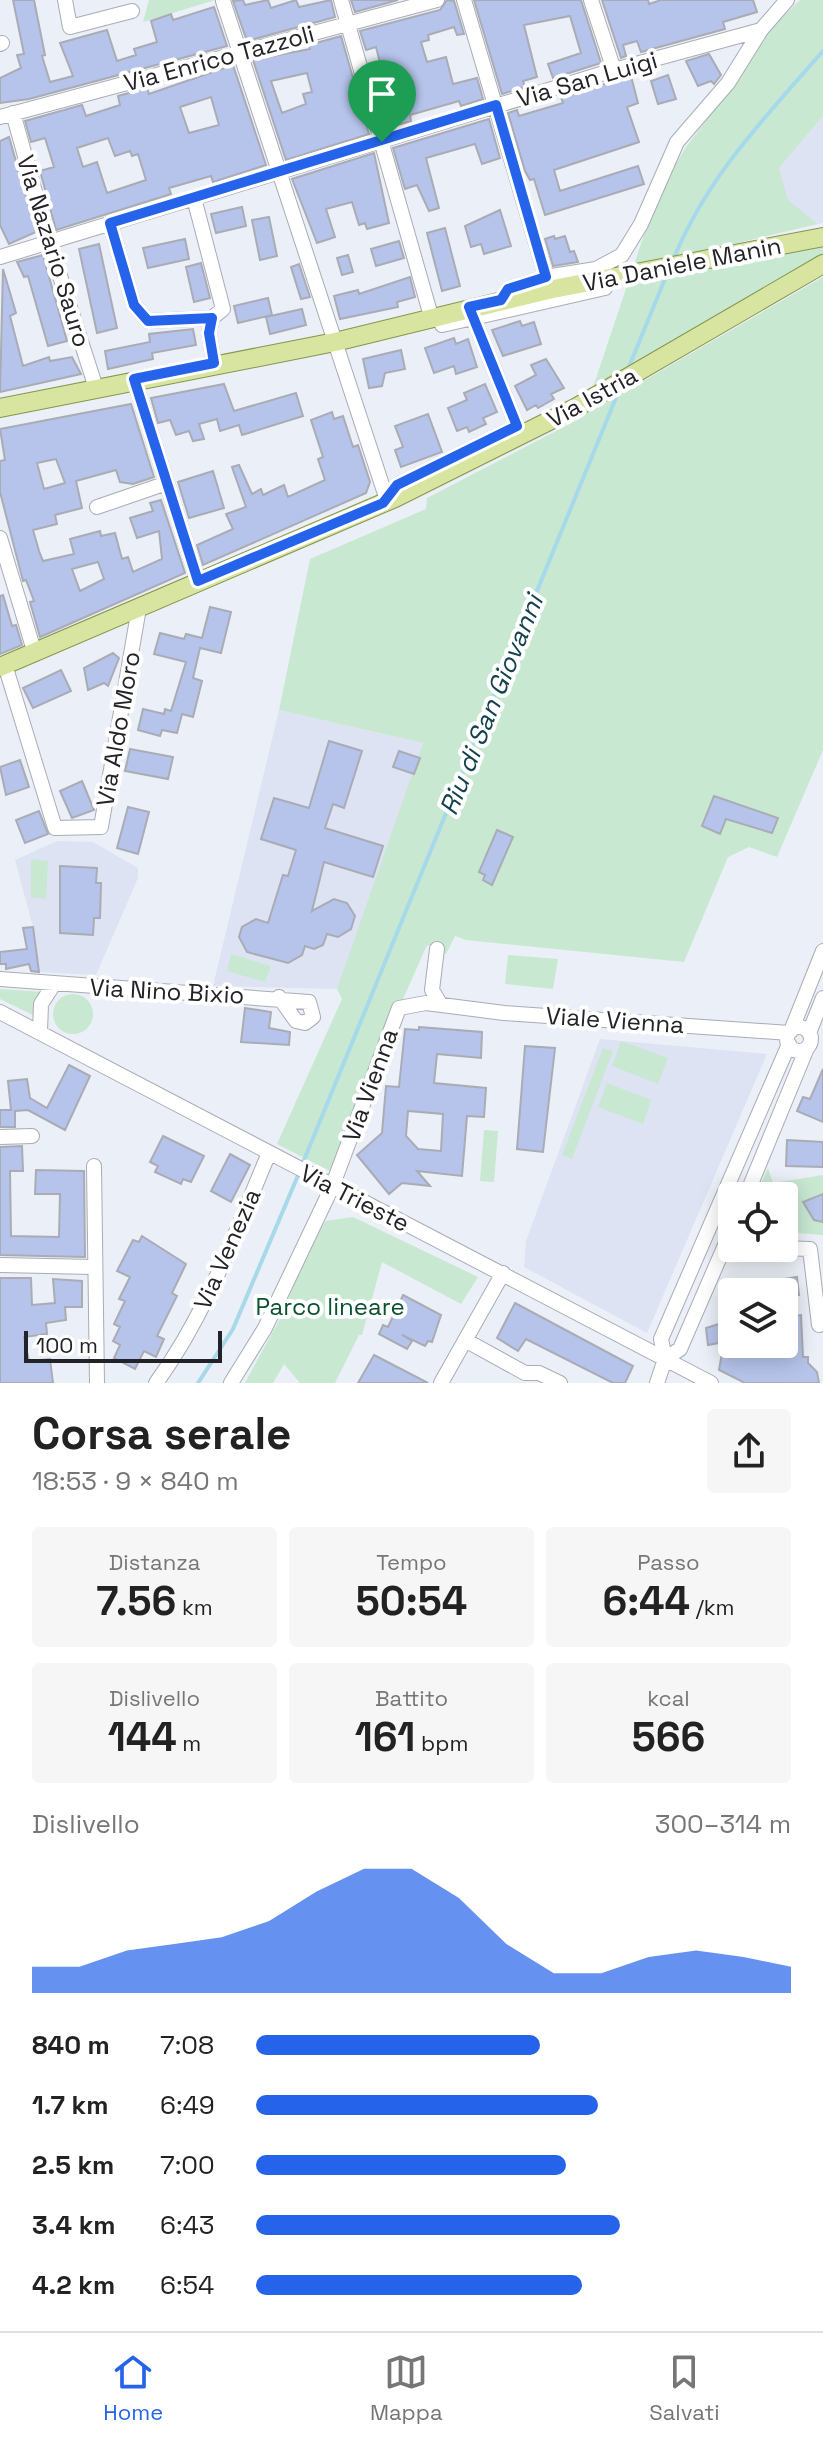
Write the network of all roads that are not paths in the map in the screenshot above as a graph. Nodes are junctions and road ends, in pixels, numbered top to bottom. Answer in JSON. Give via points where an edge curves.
{"nodes":[{"id":1,"x":65,"y":0,"type":"edge"},
{"id":2,"x":341,"y":0,"type":"edge"},
{"id":3,"x":437,"y":0,"type":"edge"},
{"id":4,"x":464,"y":0,"type":"edge"},
{"id":5,"x":591,"y":0,"type":"edge"},
{"id":6,"x":787,"y":0,"type":"edge"},
{"id":7,"x":223,"y":1,"type":"edge"},
{"id":8,"x":132,"y":11,"type":"dead end"},
{"id":9,"x":347,"y":24,"type":"junction"},
{"id":10,"x":761,"y":30,"type":"junction"},
{"id":11,"x":242,"y":52,"type":"junction"},
{"id":12,"x":614,"y":70,"type":"junction"},
{"id":13,"x":496,"y":105,"type":"junction"},
{"id":14,"x":7,"y":115,"type":"edge"},
{"id":15,"x":382,"y":142,"type":"junction"},
{"id":16,"x":279,"y":173,"type":"junction"},
{"id":17,"x":194,"y":198,"type":"junction"},
{"id":18,"x":110,"y":223,"type":"junction"},
{"id":19,"x":823,"y":240,"type":"edge"},
{"id":20,"x":49,"y":242,"type":"junction"},
{"id":21,"x":0,"y":257,"type":"edge"},
{"id":22,"x":823,"y":262,"type":"edge"},
{"id":23,"x":546,"y":277,"type":"junction"},
{"id":24,"x":632,"y":278,"type":"junction"},
{"id":25,"x":501,"y":300,"type":"junction"},
{"id":26,"x":471,"y":313,"type":"junction"},
{"id":27,"x":431,"y":316,"type":"junction"},
{"id":28,"x":212,"y":318,"type":"junction"},
{"id":29,"x":335,"y":342,"type":"junction"},
{"id":30,"x":214,"y":363,"type":"junction"},
{"id":31,"x":134,"y":379,"type":"junction"},
{"id":32,"x":96,"y":388,"type":"junction"},
{"id":33,"x":0,"y":408,"type":"edge"},
{"id":34,"x":167,"y":483,"type":"junction"},
{"id":35,"x":387,"y":500,"type":"junction"},
{"id":36,"x":97,"y":507,"type":"dead end"},
{"id":37,"x":0,"y":538,"type":"edge"},
{"id":38,"x":198,"y":581,"type":"junction"},
{"id":39,"x":139,"y":608,"type":"junction"},
{"id":40,"x":35,"y":654,"type":"junction"},
{"id":41,"x":2,"y":666,"type":"edge"},
{"id":42,"x":437,"y":949,"type":"dead end"},
{"id":43,"x":823,"y":951,"type":"edge"},
{"id":44,"x":0,"y":979,"type":"edge"},
{"id":45,"x":54,"y":984,"type":"junction"},
{"id":46,"x":279,"y":997,"type":"dead end"},
{"id":47,"x":823,"y":998,"type":"edge"},
{"id":48,"x":434,"y":1004,"type":"junction"},
{"id":49,"x":0,"y":1012,"type":"edge"},
{"id":50,"x":40,"y":1032,"type":"junction"},
{"id":51,"x":790,"y":1036,"type":"junction"},
{"id":52,"x":812,"y":1040,"type":"edge"},
{"id":53,"x":32,"y":1136,"type":"dead end"},
{"id":54,"x":0,"y":1137,"type":"edge"},
{"id":55,"x":273,"y":1156,"type":"junction"},
{"id":56,"x":94,"y":1166,"type":"dead end"},
{"id":57,"x":752,"y":1182,"type":"edge"},
{"id":58,"x":326,"y":1185,"type":"junction"},
{"id":59,"x":798,"y":1249,"type":"edge"},
{"id":60,"x":721,"y":1262,"type":"edge"},
{"id":61,"x":0,"y":1265,"type":"edge"},
{"id":62,"x":94,"y":1267,"type":"junction"},
{"id":63,"x":503,"y":1273,"type":"junction"},
{"id":64,"x":819,"y":1325,"type":"dead end"},
{"id":65,"x":465,"y":1340,"type":"junction"},
{"id":66,"x":665,"y":1359,"type":"junction"},
{"id":67,"x":97,"y":1383,"type":"edge"},
{"id":68,"x":156,"y":1383,"type":"edge"},
{"id":69,"x":231,"y":1383,"type":"edge"},
{"id":70,"x":441,"y":1383,"type":"edge"},
{"id":71,"x":560,"y":1383,"type":"edge"},
{"id":72,"x":657,"y":1383,"type":"edge"},
{"id":73,"x":711,"y":1383,"type":"edge"}],
"edges":[{"from":1,"to":8,"type":"street","via":[[70,27]]},
{"from":2,"to":9,"type":"street"},
{"from":3,"to":9,"type":"street","name":"Via Enrico Tazzoli"},
{"from":4,"to":13,"type":"street"},
{"from":5,"to":12,"type":"street"},
{"from":6,"to":10,"type":"street"},
{"from":7,"to":11,"type":"street"},
{"from":9,"to":11,"type":"street","name":"Via Enrico Tazzoli"},
{"from":9,"to":15,"type":"street"},
{"from":10,"to":12,"type":"street","name":"Via San Luigi"},
{"from":10,"to":23,"type":"street","via":[[728,83],[677,142],[622,255],[596,269]]},
{"from":11,"to":14,"type":"street","name":"Via Enrico Tazzoli"},
{"from":11,"to":16,"type":"street"},
{"from":12,"to":13,"type":"street","name":"Via San Luigi"},
{"from":13,"to":15,"type":"street","name":"Via San Luigi"},
{"from":13,"to":23,"type":"street"},
{"from":14,"to":20,"type":"street","name":"Via Nazario Sauro"},
{"from":15,"to":16,"type":"street","name":"Via San Luigi"},
{"from":15,"to":27,"type":"street"},
{"from":16,"to":17,"type":"street","name":"Via San Luigi"},
{"from":16,"to":29,"type":"street"},
{"from":17,"to":18,"type":"street","name":"Via San Luigi"},
{"from":17,"to":28,"type":"street","via":[[223,309]]},
{"from":18,"to":20,"type":"street","name":"Via San Luigi"},
{"from":18,"to":28,"type":"street","via":[[134,305],[148,321]]},
{"from":19,"to":24,"type":"main road","name":"Via Daniele Manin"},
{"from":20,"to":21,"type":"street","name":"Via San Luigi"},
{"from":20,"to":32,"type":"street","name":"Via Nazario Sauro"},
{"from":22,"to":35,"type":"main road","name":"Via Istria","via":[[576,405]]},
{"from":23,"to":25,"type":"street","via":[[508,289]]},
{"from":24,"to":25,"type":"main road","name":"Via Daniele Manin"},
{"from":24,"to":26,"type":"street"},
{"from":25,"to":26,"type":"main road","name":"Via Daniele Manin"},
{"from":26,"to":27,"type":"main road","name":"Via Daniele Manin"},
{"from":26,"to":29,"type":"street","via":[[354,344]]},
{"from":26,"to":35,"type":"street","via":[[517,426],[397,485]]},
{"from":27,"to":29,"type":"main road","name":"Via Daniele Manin"},
{"from":28,"to":30,"type":"street"},
{"from":29,"to":30,"type":"main road","name":"Via Daniele Manin"},
{"from":29,"to":35,"type":"street"},
{"from":30,"to":31,"type":"main road","name":"Via Daniele Manin"},
{"from":31,"to":32,"type":"main road","name":"Via Daniele Manin"},
{"from":31,"to":34,"type":"street"},
{"from":32,"to":33,"type":"main road","name":"Via Daniele Manin"},
{"from":34,"to":36,"type":"street"},
{"from":34,"to":38,"type":"street"},
{"from":35,"to":38,"type":"main road","name":"Via Istria"},
{"from":37,"to":40,"type":"street"},
{"from":38,"to":39,"type":"main road","name":"Via Istria"},
{"from":39,"to":40,"type":"main road","name":"Via Istria"},
{"from":39,"to":41,"type":"street","name":"Via Aldo Moro","via":[[101,827],[55,828]]},
{"from":40,"to":41,"type":"main road","name":"Via Istria"},
{"from":42,"to":48,"type":"street"},
{"from":43,"to":51,"type":"street"},
{"from":44,"to":45,"type":"street","name":"Via Nino Bixio"},
{"from":45,"to":46,"type":"street","name":"Via Nino Bixio"},
{"from":45,"to":50,"type":"street","name":"Via Nino Bixio","via":[[41,1004]]},
{"from":47,"to":52,"type":"street"},
{"from":48,"to":51,"type":"street","name":"Viale Vienna"},
{"from":48,"to":58,"type":"street","name":"Via Vienna","via":[[403,1006],[397,1013]]},
{"from":49,"to":50,"type":"street","name":"Via Trieste"},
{"from":50,"to":55,"type":"street","name":"Via Trieste"},
{"from":51,"to":52,"type":"street","name":"Viale Vienna","via":[[801,1028]]},
{"from":51,"to":66,"type":"street","via":[[661,1339]]},
{"from":52,"to":57,"type":"street"},
{"from":53,"to":54,"type":"street"},
{"from":55,"to":58,"type":"street","name":"Via Trieste"},
{"from":55,"to":68,"type":"street","name":"Via Venezia","via":[[217,1282]]},
{"from":56,"to":62,"type":"street"},
{"from":58,"to":63,"type":"street","name":"Via Trieste"},
{"from":58,"to":69,"type":"street","via":[[265,1328]]},
{"from":59,"to":64,"type":"street","via":[[810,1249]]},
{"from":60,"to":66,"type":"street","via":[[680,1349]]},
{"from":61,"to":62,"type":"street"},
{"from":62,"to":67,"type":"street"},
{"from":63,"to":65,"type":"street"},
{"from":63,"to":66,"type":"street","name":"Via Trieste"},
{"from":65,"to":70,"type":"street"},
{"from":65,"to":71,"type":"street","via":[[525,1373]]},
{"from":66,"to":72,"type":"street"},
{"from":66,"to":73,"type":"street","name":"Via Trieste"}]}
